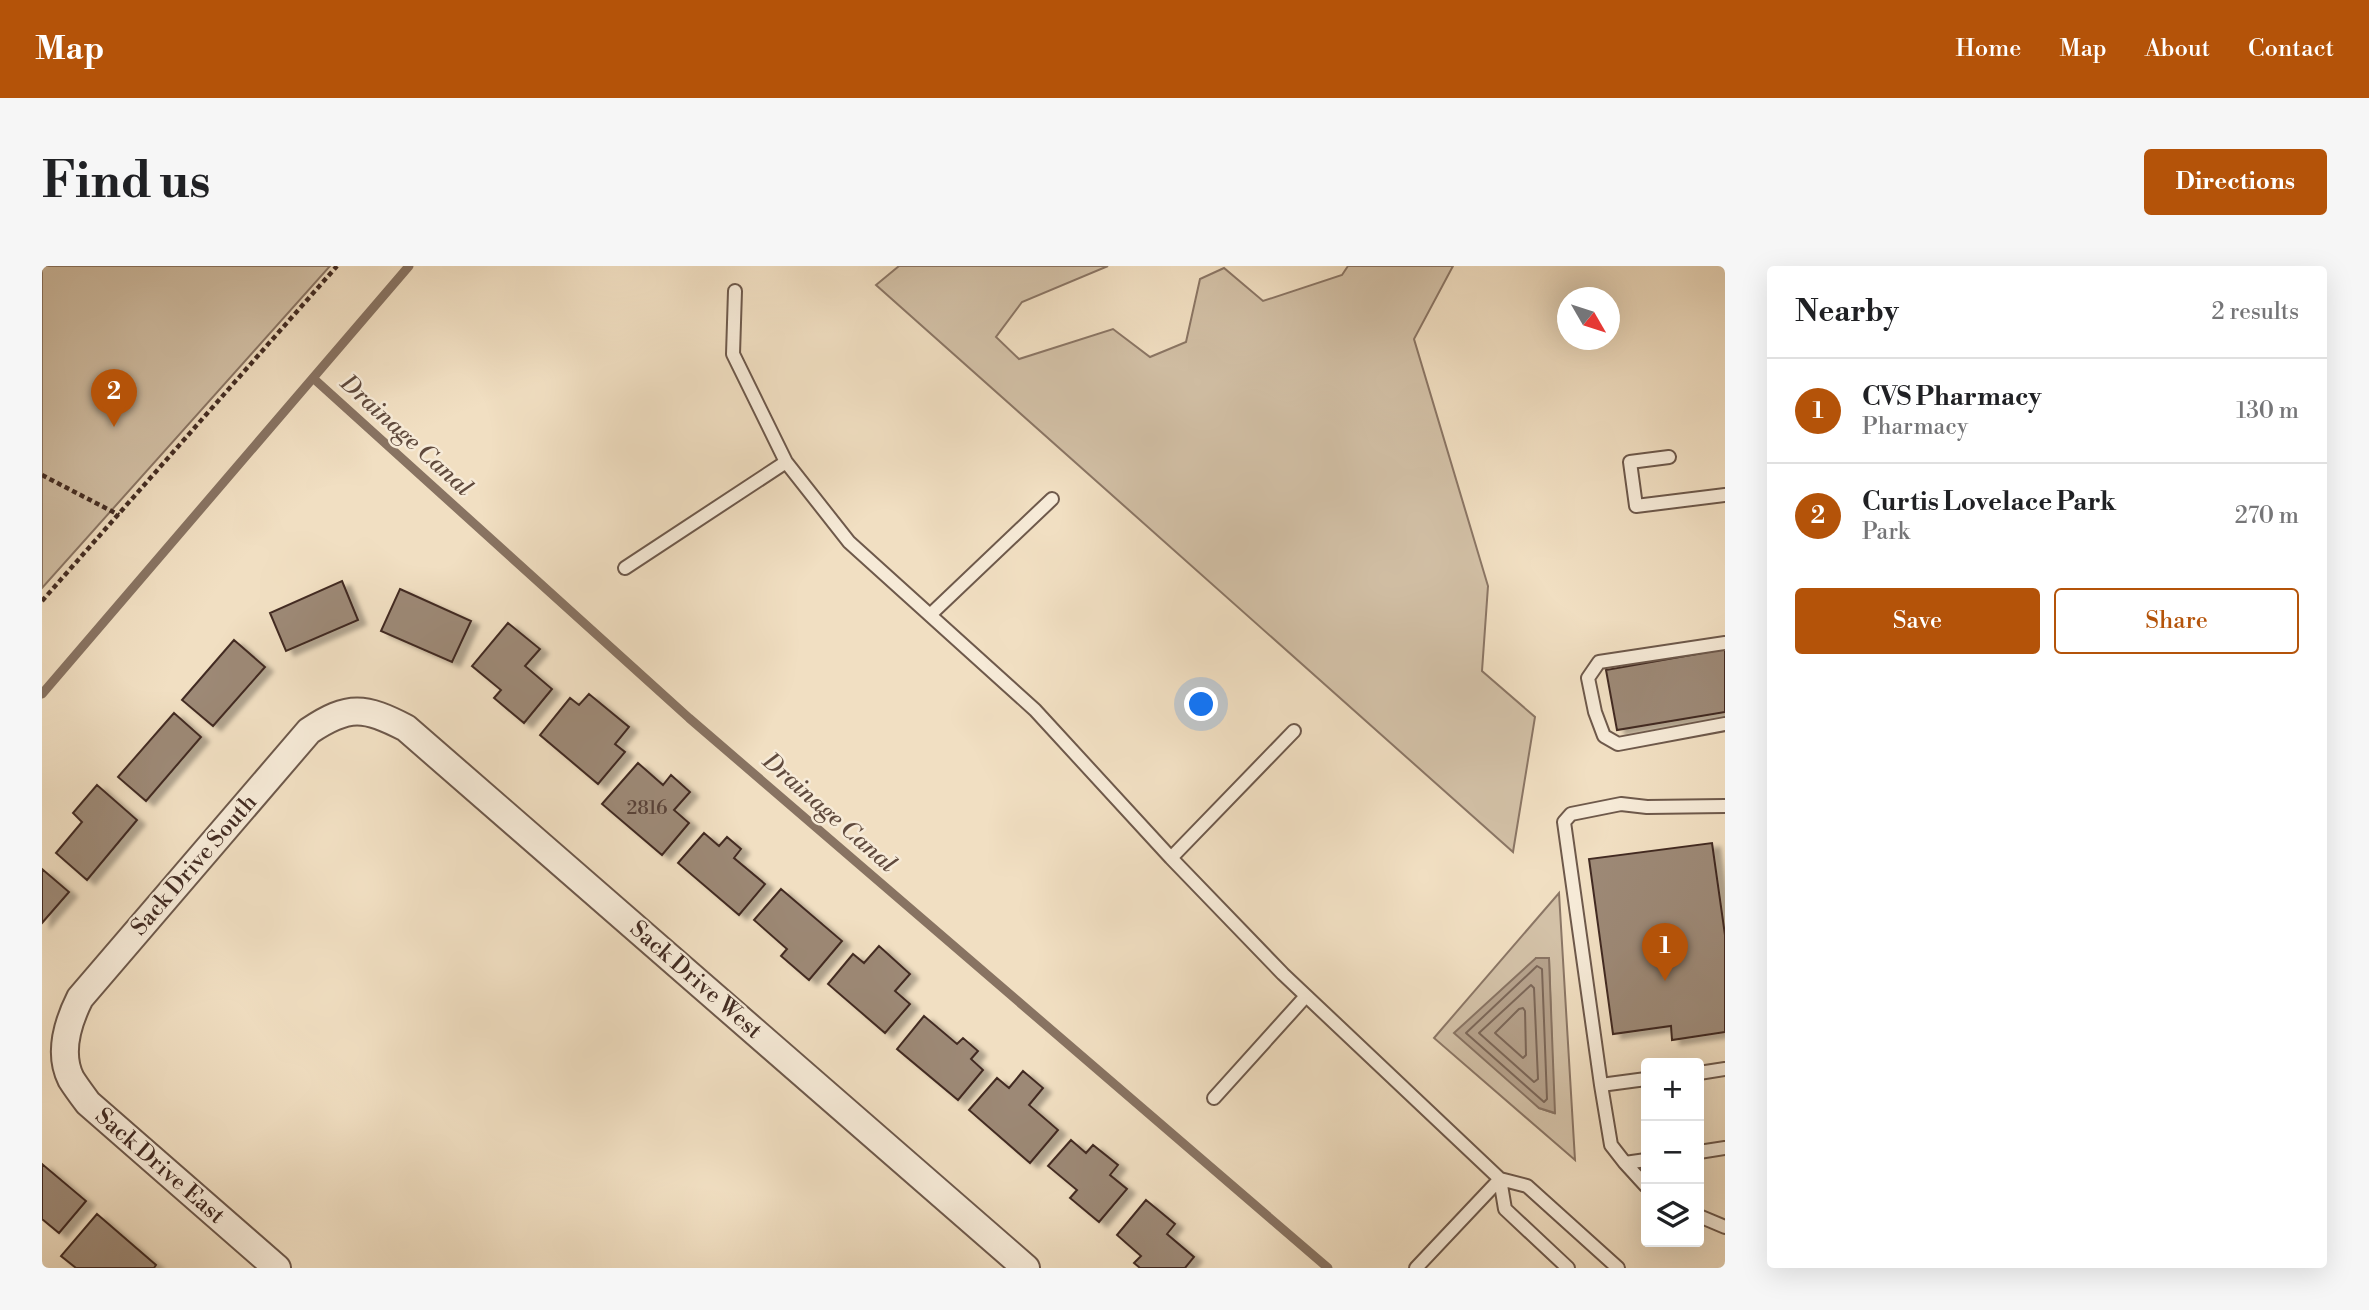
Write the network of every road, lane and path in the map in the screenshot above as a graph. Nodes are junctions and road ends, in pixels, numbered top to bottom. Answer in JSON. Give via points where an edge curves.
{"nodes":[{"id":1,"x":337,"y":266,"type":"edge"},
{"id":2,"x":735,"y":291,"type":"dead end"},
{"id":3,"x":1669,"y":457,"type":"dead end"},
{"id":4,"x":786,"y":462,"type":"junction"},
{"id":5,"x":42,"y":475,"type":"edge"},
{"id":6,"x":1725,"y":495,"type":"edge"},
{"id":7,"x":1052,"y":499,"type":"dead end"},
{"id":8,"x":120,"y":515,"type":"junction"},
{"id":9,"x":625,"y":568,"type":"dead end"},
{"id":10,"x":42,"y":601,"type":"edge"},
{"id":11,"x":930,"y":615,"type":"junction"},
{"id":12,"x":1725,"y":643,"type":"edge"},
{"id":13,"x":357,"y":710,"type":"joint"},
{"id":14,"x":1725,"y":724,"type":"edge"},
{"id":15,"x":1294,"y":730,"type":"dead end"},
{"id":16,"x":1725,"y":806,"type":"edge"},
{"id":17,"x":1171,"y":858,"type":"junction"},
{"id":18,"x":1306,"y":996,"type":"junction"},
{"id":19,"x":65,"y":1049,"type":"joint"},
{"id":20,"x":1725,"y":1069,"type":"edge"},
{"id":21,"x":1704,"y":1072,"type":"edge"},
{"id":22,"x":1641,"y":1080,"type":"edge"},
{"id":23,"x":1601,"y":1085,"type":"junction"},
{"id":24,"x":1214,"y":1098,"type":"dead end"},
{"id":25,"x":1725,"y":1148,"type":"edge"},
{"id":26,"x":1704,"y":1151,"type":"edge"},
{"id":27,"x":1641,"y":1161,"type":"edge"},
{"id":28,"x":1625,"y":1163,"type":"junction"},
{"id":29,"x":1500,"y":1179,"type":"junction"},
{"id":30,"x":1644,"y":1184,"type":"edge"},
{"id":31,"x":1704,"y":1218,"type":"edge"},
{"id":32,"x":1725,"y":1227,"type":"edge"},
{"id":33,"x":277,"y":1268,"type":"edge"},
{"id":34,"x":1026,"y":1268,"type":"edge"},
{"id":35,"x":1416,"y":1268,"type":"edge"},
{"id":36,"x":1568,"y":1268,"type":"edge"},
{"id":37,"x":1618,"y":1268,"type":"edge"}],
"edges":[{"from":1,"to":8,"type":"path"},
{"from":2,"to":4,"type":"lane","via":[[733,354]]},
{"from":3,"to":6,"type":"lane","via":[[1630,462],[1636,506]]},
{"from":4,"to":9,"type":"lane"},
{"from":4,"to":11,"type":"lane","via":[[849,542]]},
{"from":5,"to":8,"type":"path"},
{"from":7,"to":11,"type":"lane"},
{"from":8,"to":10,"type":"path"},
{"from":11,"to":17,"type":"lane","via":[[1035,710]]},
{"from":12,"to":14,"type":"lane","via":[[1598,662],[1588,678],[1604,736],[1618,744]]},
{"from":13,"to":19,"type":"street","name":"Sack Drive South","via":[[329,717],[309,731],[80,998],[69,1020]]},
{"from":13,"to":34,"type":"street","name":"Sack Drive West","via":[[377,713],[407,728]]},
{"from":15,"to":17,"type":"lane"},
{"from":16,"to":23,"type":"lane","via":[[1621,804],[1571,814],[1564,822]]},
{"from":17,"to":18,"type":"lane"},
{"from":18,"to":24,"type":"lane"},
{"from":18,"to":29,"type":"lane"},
{"from":19,"to":33,"type":"street","name":"Sack Drive East","via":[[70,1078],[88,1102]]},
{"from":20,"to":21,"type":"lane"},
{"from":22,"to":23,"type":"lane"},
{"from":23,"to":28,"type":"lane","via":[[1611,1146]]},
{"from":25,"to":26,"type":"lane"},
{"from":27,"to":28,"type":"lane"},
{"from":28,"to":30,"type":"lane"},
{"from":29,"to":35,"type":"lane"},
{"from":29,"to":36,"type":"lane","via":[[1506,1209]]},
{"from":29,"to":37,"type":"lane","via":[[1527,1186]]},
{"from":31,"to":32,"type":"lane"}]}
